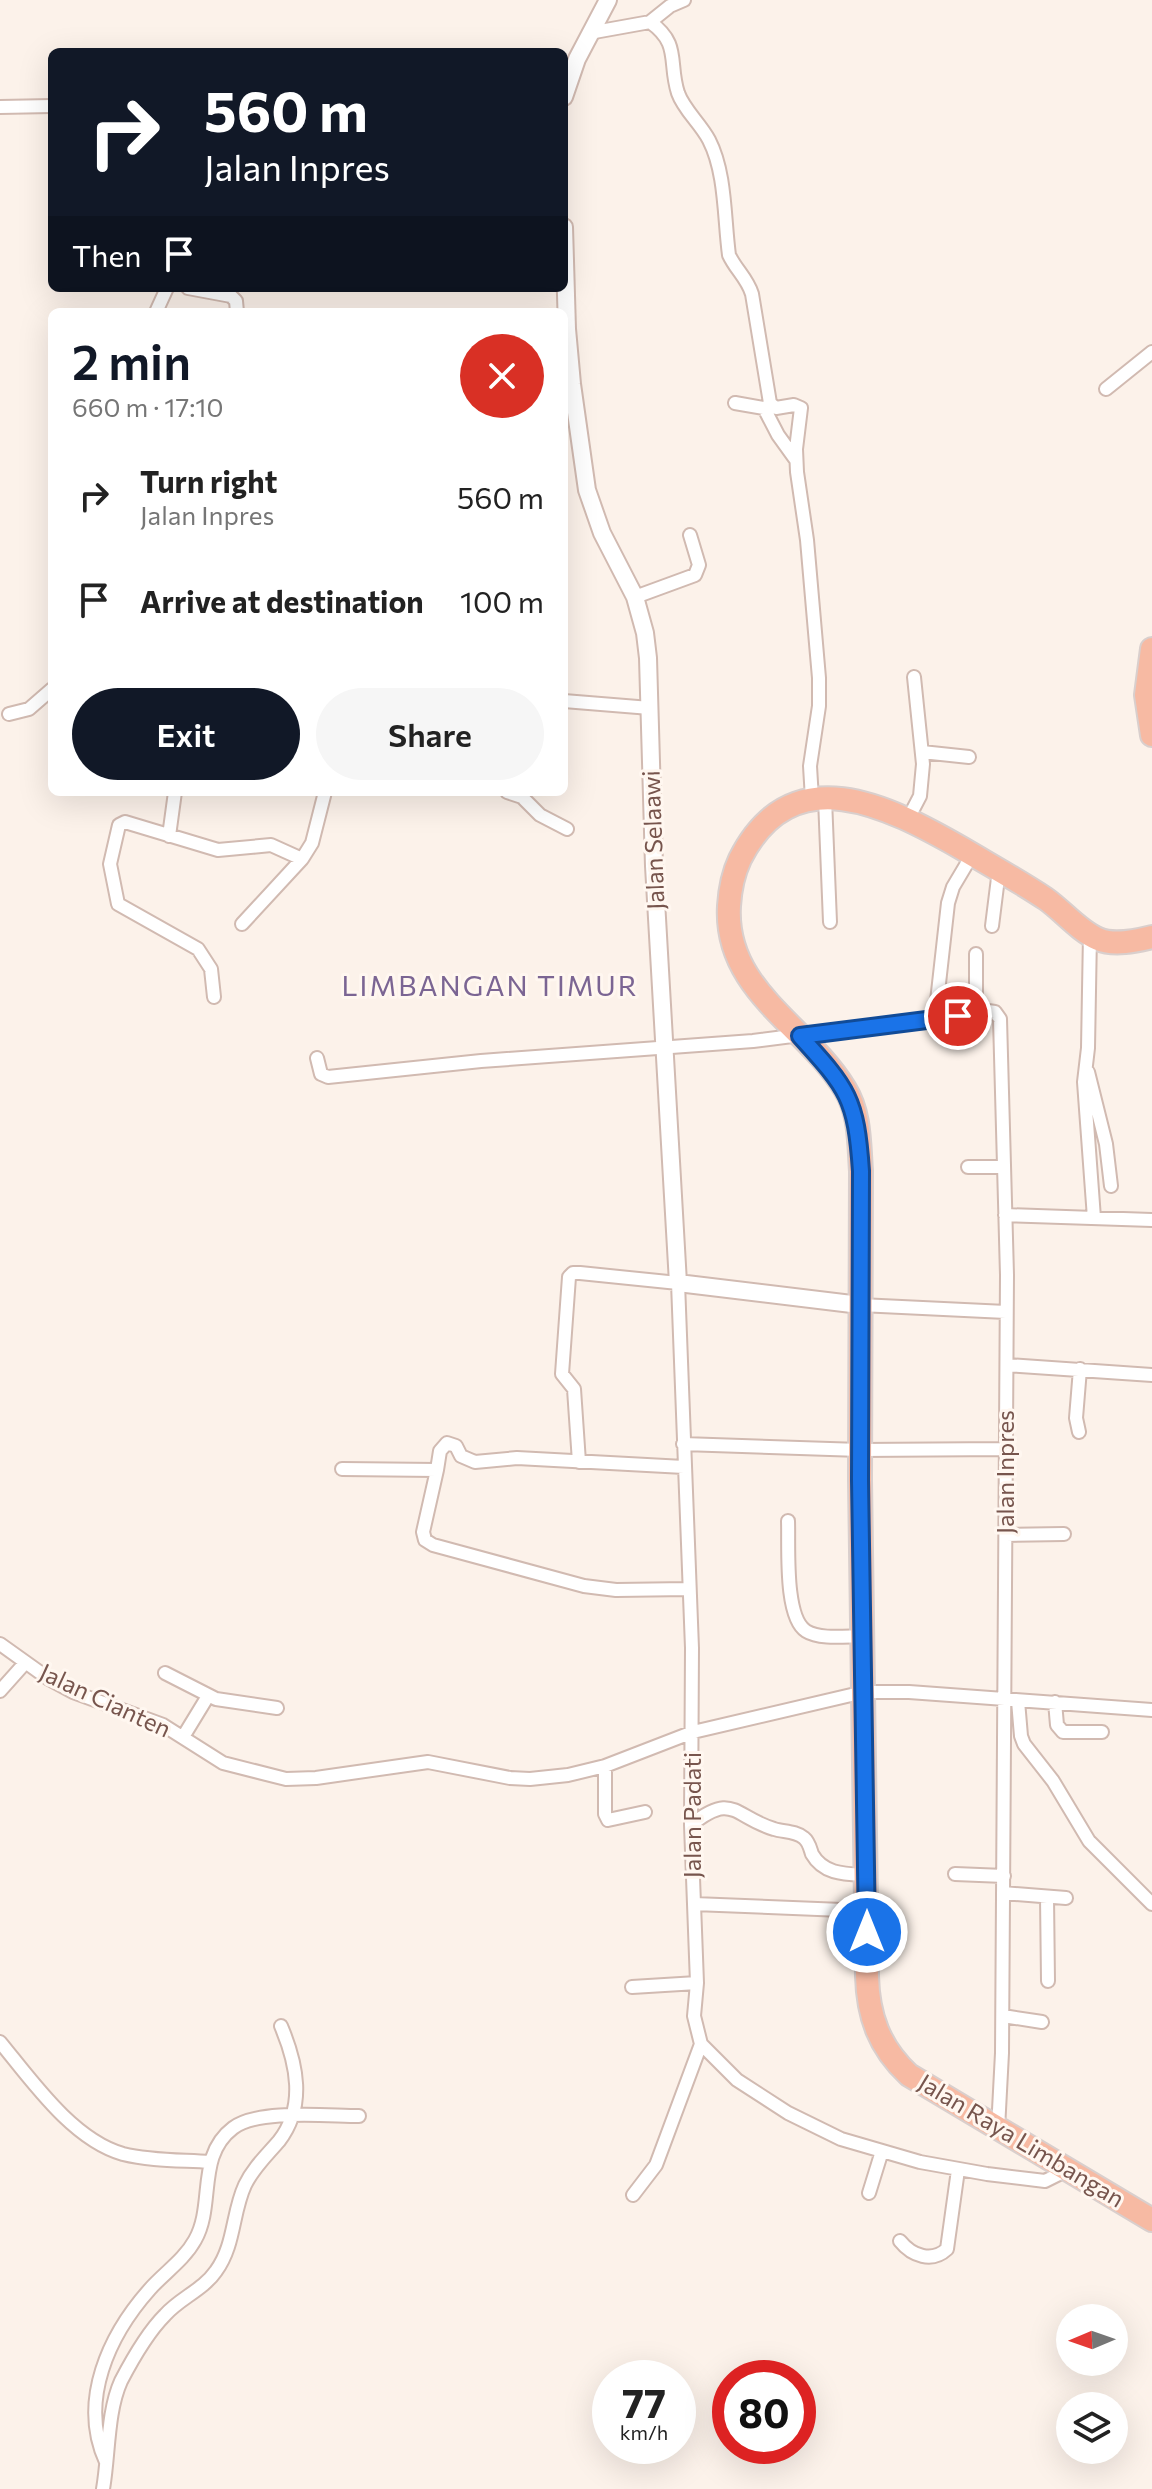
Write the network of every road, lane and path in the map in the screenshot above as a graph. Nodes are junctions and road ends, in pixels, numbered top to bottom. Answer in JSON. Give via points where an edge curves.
{"nodes":[{"id":1,"x":608,"y":0,"type":"edge"},
{"id":2,"x":684,"y":0,"type":"edge"},
{"id":3,"x":650,"y":22,"type":"junction"},
{"id":4,"x":589,"y":33,"type":"junction"},
{"id":5,"x":568,"y":87,"type":"edge"},
{"id":6,"x":5,"y":106,"type":"edge"},
{"id":7,"x":46,"y":106,"type":"edge"},
{"id":8,"x":210,"y":292,"type":"edge"},
{"id":9,"x":237,"y":308,"type":"edge"},
{"id":10,"x":568,"y":340,"type":"edge"},
{"id":11,"x":1152,"y":352,"type":"edge"},
{"id":12,"x":1106,"y":389,"type":"dead end"},
{"id":13,"x":735,"y":403,"type":"dead end"},
{"id":14,"x":796,"y":460,"type":"junction"},
{"id":15,"x":690,"y":535,"type":"dead end"},
{"id":16,"x":635,"y":597,"type":"junction"},
{"id":17,"x":1152,"y":649,"type":"edge"},
{"id":18,"x":914,"y":677,"type":"dead end"},
{"id":19,"x":48,"y":692,"type":"edge"},
{"id":20,"x":568,"y":701,"type":"edge"},
{"id":21,"x":650,"y":708,"type":"junction"},
{"id":22,"x":9,"y":714,"type":"dead end"},
{"id":23,"x":1152,"y":735,"type":"edge"},
{"id":24,"x":922,"y":752,"type":"junction"},
{"id":25,"x":969,"y":757,"type":"dead end"},
{"id":26,"x":174,"y":796,"type":"edge"},
{"id":27,"x":324,"y":796,"type":"edge"},
{"id":28,"x":519,"y":796,"type":"edge"},
{"id":29,"x":818,"y":799,"type":"junction"},
{"id":30,"x":908,"y":819,"type":"junction"},
{"id":31,"x":567,"y":829,"type":"dead end"},
{"id":32,"x":169,"y":836,"type":"junction"},
{"id":33,"x":972,"y":855,"type":"junction"},
{"id":34,"x":302,"y":859,"type":"junction"},
{"id":35,"x":999,"y":870,"type":"junction"},
{"id":36,"x":830,"y":922,"type":"dead end"},
{"id":37,"x":242,"y":924,"type":"dead end"},
{"id":38,"x":992,"y":926,"type":"dead end"},
{"id":39,"x":1090,"y":934,"type":"junction"},
{"id":40,"x":1152,"y":937,"type":"edge"},
{"id":41,"x":976,"y":954,"type":"dead end"},
{"id":42,"x":214,"y":997,"type":"dead end"},
{"id":43,"x":976,"y":1013,"type":"junction"},
{"id":44,"x":935,"y":1019,"type":"junction"},
{"id":45,"x":800,"y":1036,"type":"junction"},
{"id":46,"x":663,"y":1047,"type":"junction"},
{"id":47,"x":317,"y":1058,"type":"dead end"},
{"id":48,"x":1086,"y":1067,"type":"junction"},
{"id":49,"x":968,"y":1167,"type":"dead end"},
{"id":50,"x":1004,"y":1167,"type":"junction"},
{"id":51,"x":1111,"y":1186,"type":"dead end"},
{"id":52,"x":1005,"y":1215,"type":"junction"},
{"id":53,"x":1094,"y":1218,"type":"junction"},
{"id":54,"x":1152,"y":1220,"type":"edge"},
{"id":55,"x":678,"y":1283,"type":"junction"},
{"id":56,"x":860,"y":1305,"type":"junction"},
{"id":57,"x":1006,"y":1312,"type":"junction"},
{"id":58,"x":1007,"y":1365,"type":"junction"},
{"id":59,"x":1080,"y":1369,"type":"junction"},
{"id":60,"x":1152,"y":1375,"type":"edge"},
{"id":61,"x":1079,"y":1432,"type":"dead end"},
{"id":62,"x":683,"y":1444,"type":"junction"},
{"id":63,"x":1006,"y":1449,"type":"junction"},
{"id":64,"x":860,"y":1450,"type":"junction"},
{"id":65,"x":579,"y":1462,"type":"junction"},
{"id":66,"x":684,"y":1467,"type":"junction"},
{"id":67,"x":342,"y":1469,"type":"dead end"},
{"id":68,"x":437,"y":1470,"type":"junction"},
{"id":69,"x":788,"y":1521,"type":"dead end"},
{"id":70,"x":1064,"y":1534,"type":"dead end"},
{"id":71,"x":1006,"y":1535,"type":"junction"},
{"id":72,"x":688,"y":1589,"type":"junction"},
{"id":73,"x":863,"y":1636,"type":"junction"},
{"id":74,"x":0,"y":1644,"type":"edge"},
{"id":75,"x":25,"y":1663,"type":"junction"},
{"id":76,"x":165,"y":1673,"type":"dead end"},
{"id":77,"x":0,"y":1691,"type":"edge"},
{"id":78,"x":864,"y":1692,"type":"junction"},
{"id":79,"x":208,"y":1696,"type":"junction"},
{"id":80,"x":1011,"y":1701,"type":"junction"},
{"id":81,"x":1055,"y":1702,"type":"junction"},
{"id":82,"x":277,"y":1708,"type":"dead end"},
{"id":83,"x":1152,"y":1710,"type":"edge"},
{"id":84,"x":693,"y":1732,"type":"junction"},
{"id":85,"x":1102,"y":1732,"type":"dead end"},
{"id":86,"x":183,"y":1737,"type":"junction"},
{"id":87,"x":605,"y":1766,"type":"junction"},
{"id":88,"x":645,"y":1812,"type":"dead end"},
{"id":89,"x":691,"y":1825,"type":"junction"},
{"id":90,"x":955,"y":1874,"type":"dead end"},
{"id":91,"x":867,"y":1875,"type":"junction"},
{"id":92,"x":1004,"y":1876,"type":"junction"},
{"id":93,"x":1003,"y":1893,"type":"junction"},
{"id":94,"x":1047,"y":1897,"type":"junction"},
{"id":95,"x":1066,"y":1898,"type":"dead end"},
{"id":96,"x":694,"y":1904,"type":"junction"},
{"id":97,"x":1152,"y":1904,"type":"edge"},
{"id":98,"x":867,"y":1911,"type":"junction"},
{"id":99,"x":1048,"y":1981,"type":"dead end"},
{"id":100,"x":697,"y":1983,"type":"junction"},
{"id":101,"x":632,"y":1987,"type":"dead end"},
{"id":102,"x":1003,"y":2016,"type":"junction"},
{"id":103,"x":1042,"y":2022,"type":"dead end"},
{"id":104,"x":281,"y":2026,"type":"dead end"},
{"id":105,"x":0,"y":2042,"type":"edge"},
{"id":106,"x":701,"y":2044,"type":"junction"},
{"id":107,"x":294,"y":2116,"type":"junction"},
{"id":108,"x":359,"y":2116,"type":"dead end"},
{"id":109,"x":998,"y":2129,"type":"junction"},
{"id":110,"x":882,"y":2151,"type":"junction"},
{"id":111,"x":210,"y":2162,"type":"junction"},
{"id":112,"x":1069,"y":2169,"type":"junction"},
{"id":113,"x":958,"y":2170,"type":"junction"},
{"id":114,"x":869,"y":2193,"type":"dead end"},
{"id":115,"x":633,"y":2195,"type":"dead end"},
{"id":116,"x":1152,"y":2220,"type":"edge"},
{"id":117,"x":900,"y":2241,"type":"dead end"},
{"id":118,"x":107,"y":2464,"type":"junction"},
{"id":119,"x":103,"y":2489,"type":"edge"}],
"edges":[{"from":1,"to":4,"type":"street"},
{"from":2,"to":3,"type":"street"},
{"from":3,"to":4,"type":"street"},
{"from":3,"to":14,"type":"street","via":[[669,41],[679,94],[717,160],[729,255],[752,294],[770,403],[776,408],[800,406]]},
{"from":4,"to":5,"type":"street"},
{"from":6,"to":7,"type":"street"},
{"from":8,"to":9,"type":"street","via":[[231,296]]},
{"from":10,"to":16,"type":"street","name":"Jalan Selaawi","via":[[587,490]]},
{"from":11,"to":12,"type":"street"},
{"from":13,"to":14,"type":"street","via":[[764,408]]},
{"from":14,"to":29,"type":"street","via":[[819,678],[810,766]]},
{"from":15,"to":16,"type":"street","via":[[699,565],[695,575]]},
{"from":16,"to":21,"type":"street","name":"Jalan Selaawi","via":[[645,633]]},
{"from":17,"to":23,"type":"highway","via":[[1146,695]]},
{"from":18,"to":24,"type":"street"},
{"from":19,"to":22,"type":"street","via":[[29,709]]},
{"from":20,"to":21,"type":"street"},
{"from":21,"to":46,"type":"street","name":"Jalan Selaawi"},
{"from":24,"to":25,"type":"street"},
{"from":24,"to":30,"type":"street","via":[[920,796]]},
{"from":26,"to":32,"type":"street"},
{"from":27,"to":34,"type":"street","via":[[312,843]]},
{"from":28,"to":31,"type":"street"},
{"from":29,"to":30,"type":"highway","name":"Jalan Raya Limbangan","via":[[847,799]]},
{"from":29,"to":36,"type":"street"},
{"from":29,"to":45,"type":"highway","name":"Jalan Raya Limbangan","via":[[776,813],[756,833],[734,871],[728,927],[733,951],[752,982]]},
{"from":30,"to":33,"type":"highway","name":"Jalan Raya Limbangan"},
{"from":32,"to":34,"type":"street","via":[[225,851],[271,845]]},
{"from":32,"to":42,"type":"street","via":[[125,822],[119,825],[110,864],[115,900],[198,949],[211,969]]},
{"from":33,"to":35,"type":"highway","name":"Jalan Raya Limbangan"},
{"from":33,"to":44,"type":"street","via":[[948,903]]},
{"from":34,"to":37,"type":"street"},
{"from":35,"to":38,"type":"street"},
{"from":35,"to":39,"type":"highway","name":"Jalan Raya Limbangan"},
{"from":39,"to":40,"type":"highway","name":"Jalan Raya Limbangan","via":[[1120,942]]},
{"from":39,"to":48,"type":"street"},
{"from":41,"to":43,"type":"street"},
{"from":43,"to":44,"type":"street"},
{"from":43,"to":50,"type":"street","name":"Jalan Inpres","via":[[995,1012],[1000,1019]]},
{"from":44,"to":45,"type":"street"},
{"from":45,"to":46,"type":"street"},
{"from":45,"to":56,"type":"highway","name":"Jalan Raya Limbangan","via":[[844,1087],[858,1128]]},
{"from":46,"to":47,"type":"street","via":[[328,1077],[321,1074]]},
{"from":46,"to":55,"type":"street","name":"Jalan Selaawi"},
{"from":48,"to":51,"type":"street"},
{"from":48,"to":53,"type":"street"},
{"from":49,"to":50,"type":"street"},
{"from":50,"to":52,"type":"street","name":"Jalan Inpres"},
{"from":52,"to":53,"type":"street"},
{"from":52,"to":57,"type":"street","name":"Jalan Inpres"},
{"from":53,"to":54,"type":"street"},
{"from":55,"to":56,"type":"street"},
{"from":55,"to":62,"type":"street","name":"Jalan Padati"},
{"from":55,"to":65,"type":"street","via":[[573,1273],[562,1374],[574,1389]]},
{"from":56,"to":57,"type":"street"},
{"from":56,"to":64,"type":"highway","name":"Jalan Raya Limbangan"},
{"from":57,"to":58,"type":"street","name":"Jalan Inpres"},
{"from":58,"to":59,"type":"street"},
{"from":58,"to":63,"type":"street","name":"Jalan Inpres"},
{"from":59,"to":60,"type":"street"},
{"from":59,"to":61,"type":"street"},
{"from":62,"to":64,"type":"street"},
{"from":62,"to":66,"type":"street","name":"Jalan Padati"},
{"from":63,"to":64,"type":"street"},
{"from":63,"to":71,"type":"street","name":"Jalan Inpres"},
{"from":64,"to":73,"type":"highway","name":"Jalan Raya Limbangan"},
{"from":65,"to":66,"type":"street"},
{"from":65,"to":68,"type":"street","via":[[475,1462],[447,1443]]},
{"from":66,"to":72,"type":"street","name":"Jalan Padati"},
{"from":67,"to":68,"type":"street"},
{"from":68,"to":72,"type":"street","via":[[423,1532],[433,1545],[600,1589]]},
{"from":69,"to":73,"type":"street","via":[[791,1594],[802,1628],[815,1635]]},
{"from":70,"to":71,"type":"street"},
{"from":71,"to":80,"type":"street","name":"Jalan Inpres"},
{"from":72,"to":84,"type":"street","name":"Jalan Padati"},
{"from":73,"to":78,"type":"highway","name":"Jalan Raya Limbangan"},
{"from":74,"to":75,"type":"street","name":"Jalan Cianten"},
{"from":75,"to":77,"type":"street"},
{"from":75,"to":86,"type":"street","name":"Jalan Cianten","via":[[73,1692]]},
{"from":76,"to":79,"type":"street"},
{"from":78,"to":80,"type":"street","name":"Jalan Cianten"},
{"from":78,"to":84,"type":"street","name":"Jalan Cianten"},
{"from":78,"to":91,"type":"highway","name":"Jalan Raya Limbangan"},
{"from":79,"to":82,"type":"street"},
{"from":79,"to":86,"type":"street"},
{"from":80,"to":81,"type":"street","name":"Jalan Cianten"},
{"from":80,"to":92,"type":"street","name":"Jalan Inpres"},
{"from":80,"to":97,"type":"street","via":[[1024,1744],[1089,1841]]},
{"from":81,"to":83,"type":"street","name":"Jalan Cianten"},
{"from":81,"to":85,"type":"street","via":[[1063,1732]]},
{"from":84,"to":87,"type":"street","name":"Jalan Cianten"},
{"from":84,"to":89,"type":"street","name":"Jalan Padati"},
{"from":86,"to":87,"type":"street","name":"Jalan Cianten","via":[[223,1763],[286,1779],[428,1762],[530,1779]]},
{"from":87,"to":88,"type":"street","via":[[608,1820]]},
{"from":89,"to":91,"type":"street","via":[[709,1810],[735,1811],[800,1835],[825,1869]]},
{"from":89,"to":96,"type":"street","name":"Jalan Padati"},
{"from":90,"to":92,"type":"street"},
{"from":91,"to":98,"type":"highway","name":"Jalan Raya Limbangan"},
{"from":92,"to":93,"type":"street","name":"Jalan Inpres"},
{"from":93,"to":94,"type":"street"},
{"from":93,"to":102,"type":"street","name":"Jalan Inpres"},
{"from":94,"to":95,"type":"street"},
{"from":94,"to":99,"type":"street"},
{"from":96,"to":98,"type":"street"},
{"from":96,"to":100,"type":"street","name":"Jalan Padati"},
{"from":98,"to":109,"type":"highway","name":"Jalan Raya Limbangan","via":[[867,1994],[883,2045],[909,2075]]},
{"from":100,"to":101,"type":"street"},
{"from":100,"to":106,"type":"street","name":"Jalan Padati","via":[[694,2016]]},
{"from":102,"to":103,"type":"street"},
{"from":102,"to":109,"type":"street","name":"Jalan Inpres"},
{"from":104,"to":107,"type":"street","via":[[295,2072]]},
{"from":105,"to":111,"type":"street","via":[[51,2103],[95,2141],[137,2156]]},
{"from":106,"to":110,"type":"street","via":[[737,2080],[788,2113],[841,2139]]},
{"from":106,"to":115,"type":"street","via":[[656,2165]]},
{"from":107,"to":108,"type":"street"},
{"from":107,"to":111,"type":"street","via":[[233,2127]]},
{"from":107,"to":118,"type":"street","via":[[244,2188],[217,2270],[166,2314],[127,2369],[115,2395]]},
{"from":109,"to":112,"type":"highway","name":"Jalan Raya Limbangan"},
{"from":110,"to":113,"type":"street"},
{"from":110,"to":114,"type":"street"},
{"from":111,"to":118,"type":"street","via":[[195,2241],[137,2305],[102,2366],[94,2410]]},
{"from":112,"to":113,"type":"street","via":[[1045,2181]]},
{"from":112,"to":116,"type":"highway","name":"Jalan Raya Limbangan"},
{"from":113,"to":117,"type":"street","via":[[947,2249],[938,2256],[918,2255]]},
{"from":118,"to":119,"type":"street"}]}
